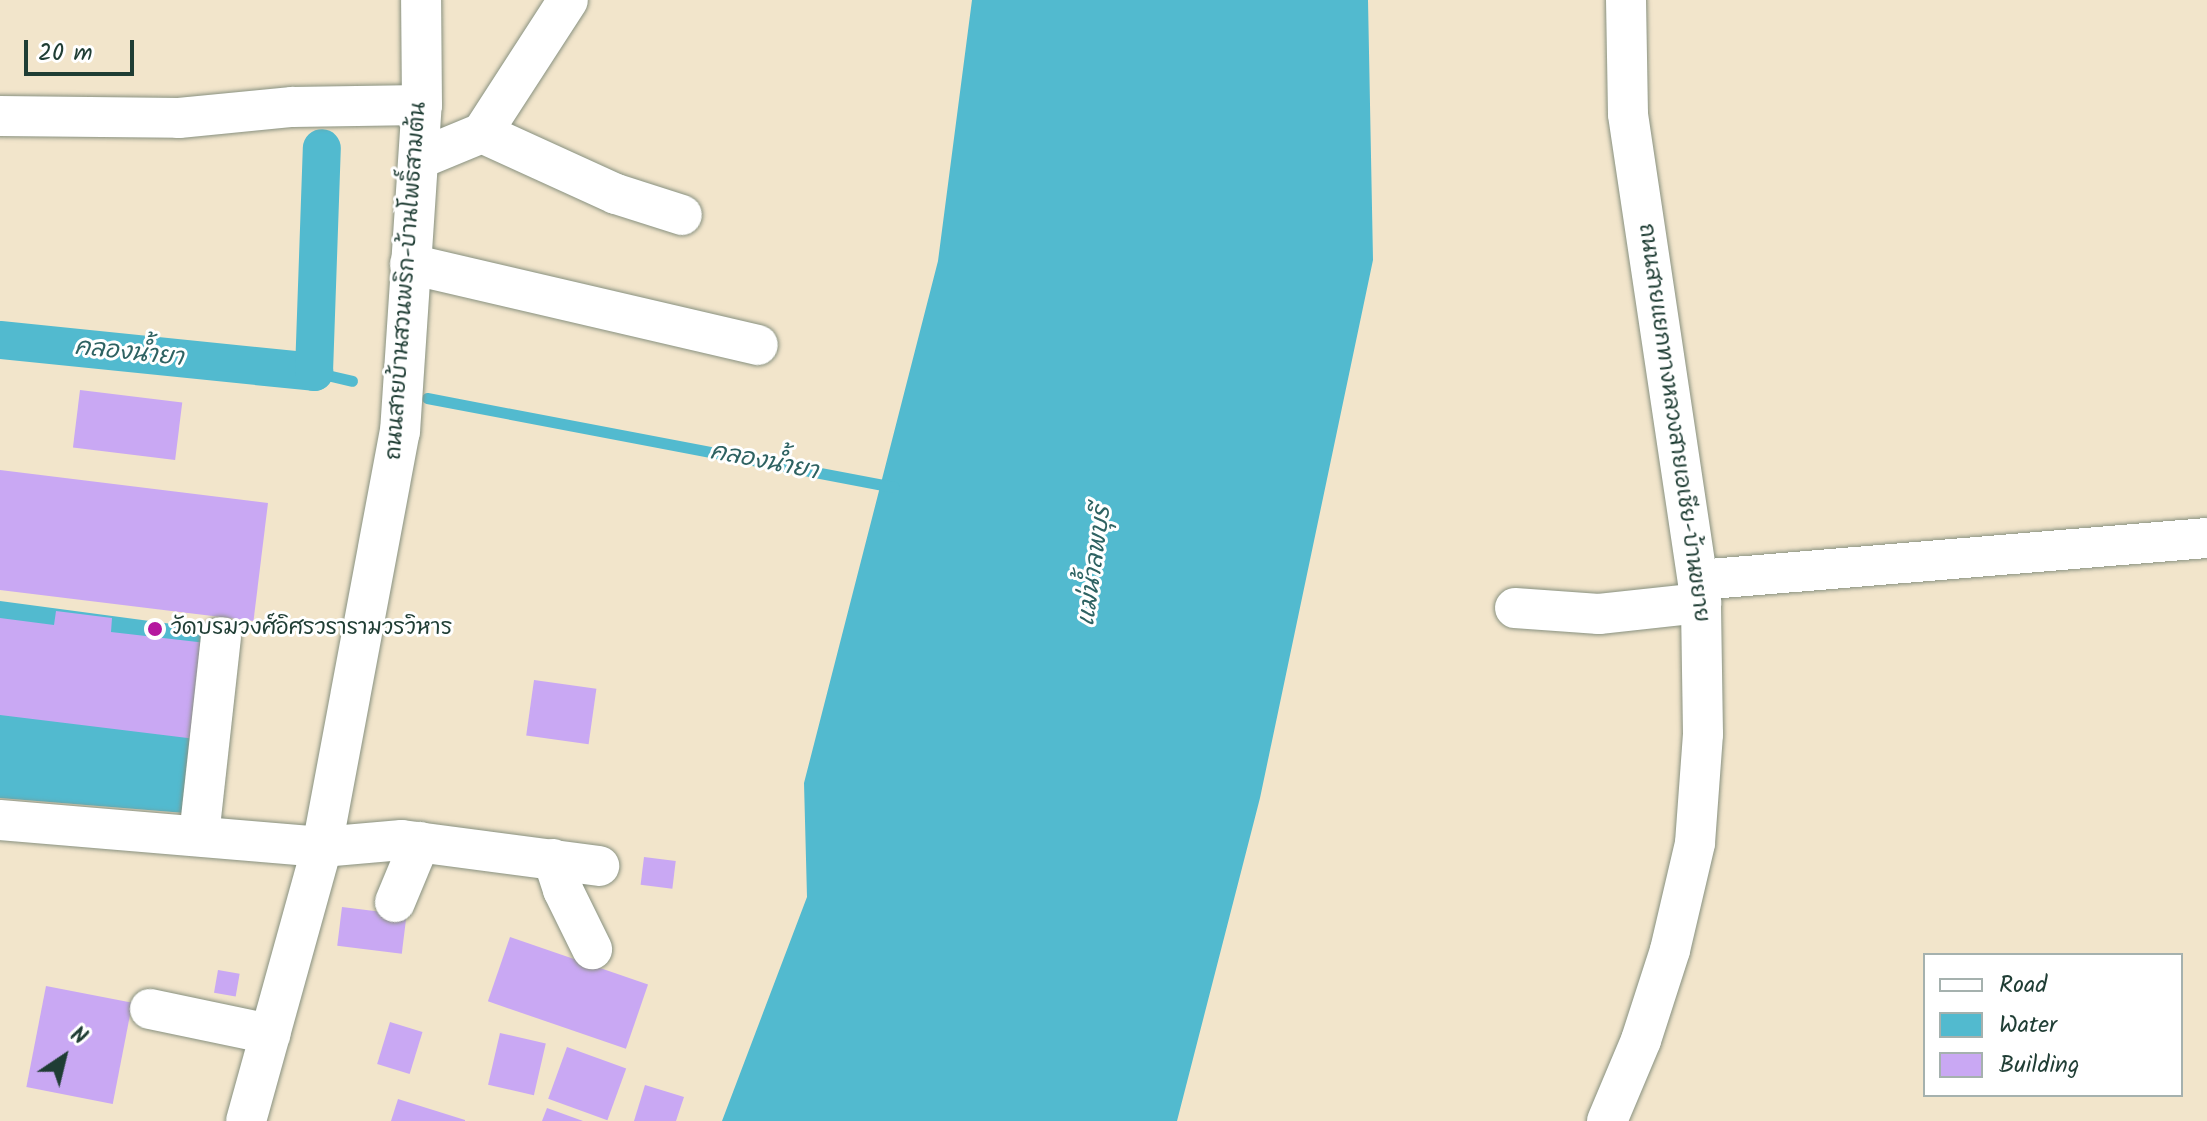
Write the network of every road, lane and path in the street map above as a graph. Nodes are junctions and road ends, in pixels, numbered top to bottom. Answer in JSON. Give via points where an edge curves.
{"nodes":[{"id":1,"x":421,"y":0,"type":"edge"},
{"id":2,"x":568,"y":0,"type":"edge"},
{"id":3,"x":1626,"y":0,"type":"edge"},
{"id":4,"x":422,"y":105,"type":"junction"},
{"id":5,"x":0,"y":116,"type":"edge"},
{"id":6,"x":482,"y":133,"type":"junction"},
{"id":7,"x":419,"y":159,"type":"junction"},
{"id":8,"x":682,"y":215,"type":"dead end"},
{"id":9,"x":410,"y":264,"type":"junction"},
{"id":10,"x":758,"y":345,"type":"dead end"},
{"id":11,"x":2207,"y":538,"type":"edge"},
{"id":12,"x":1700,"y":591,"type":"junction"},
{"id":13,"x":1515,"y":608,"type":"dead end"},
{"id":14,"x":221,"y":637,"type":"dead end"},
{"id":15,"x":0,"y":820,"type":"edge"},
{"id":16,"x":199,"y":836,"type":"junction"},
{"id":17,"x":420,"y":842,"type":"junction"},
{"id":18,"x":322,"y":847,"type":"junction"},
{"id":19,"x":553,"y":859,"type":"junction"},
{"id":20,"x":599,"y":866,"type":"dead end"},
{"id":21,"x":395,"y":902,"type":"dead end"},
{"id":22,"x":592,"y":949,"type":"dead end"},
{"id":23,"x":150,"y":1009,"type":"dead end"},
{"id":24,"x":270,"y":1034,"type":"junction"},
{"id":25,"x":246,"y":1121,"type":"edge"},
{"id":26,"x":1607,"y":1121,"type":"edge"}],
"edges":[{"from":1,"to":4,"type":"street","name":"ถนนสายบ้านสวนพริก-บ้านโพธิ์สามต้น"},
{"from":2,"to":6,"type":"street"},
{"from":3,"to":12,"type":"street","name":"ถนนสายแยกทางหลวงสายเอเชีย-บ้านขยาย","via":[[1628,114]]},
{"from":4,"to":5,"type":"street","via":[[292,107],[179,118]]},
{"from":4,"to":7,"type":"street","name":"ถนนสายบ้านสวนพริก-บ้านโพธิ์สามต้น"},
{"from":6,"to":7,"type":"street"},
{"from":6,"to":8,"type":"street","via":[[616,194]]},
{"from":7,"to":9,"type":"street","name":"ถนนสายบ้านสวนพริก-บ้านโพธิ์สามต้น"},
{"from":9,"to":10,"type":"street"},
{"from":9,"to":18,"type":"street","name":"ถนนสายบ้านสวนพริก-บ้านโพธิ์สามต้น","via":[[400,432]]},
{"from":11,"to":12,"type":"street"},
{"from":12,"to":13,"type":"street","via":[[1599,614]]},
{"from":12,"to":26,"type":"street","name":"ถนนสายแยกทางหลวงสายเอเชีย-บ้านขยาย","via":[[1703,734],[1695,843],[1670,950]]},
{"from":14,"to":16,"type":"street"},
{"from":15,"to":16,"type":"street"},
{"from":16,"to":18,"type":"street"},
{"from":17,"to":18,"type":"street"},
{"from":17,"to":19,"type":"street"},
{"from":17,"to":21,"type":"street"},
{"from":18,"to":24,"type":"street","name":"ถนนสายบ้านสวนพริก-บ้านโพธิ์สามต้น"},
{"from":19,"to":20,"type":"street"},
{"from":19,"to":22,"type":"street"},
{"from":23,"to":24,"type":"street"},
{"from":24,"to":25,"type":"street","name":"ถนนสายบ้านสวนพริก-บ้านโพธิ์สามต้น"}]}
